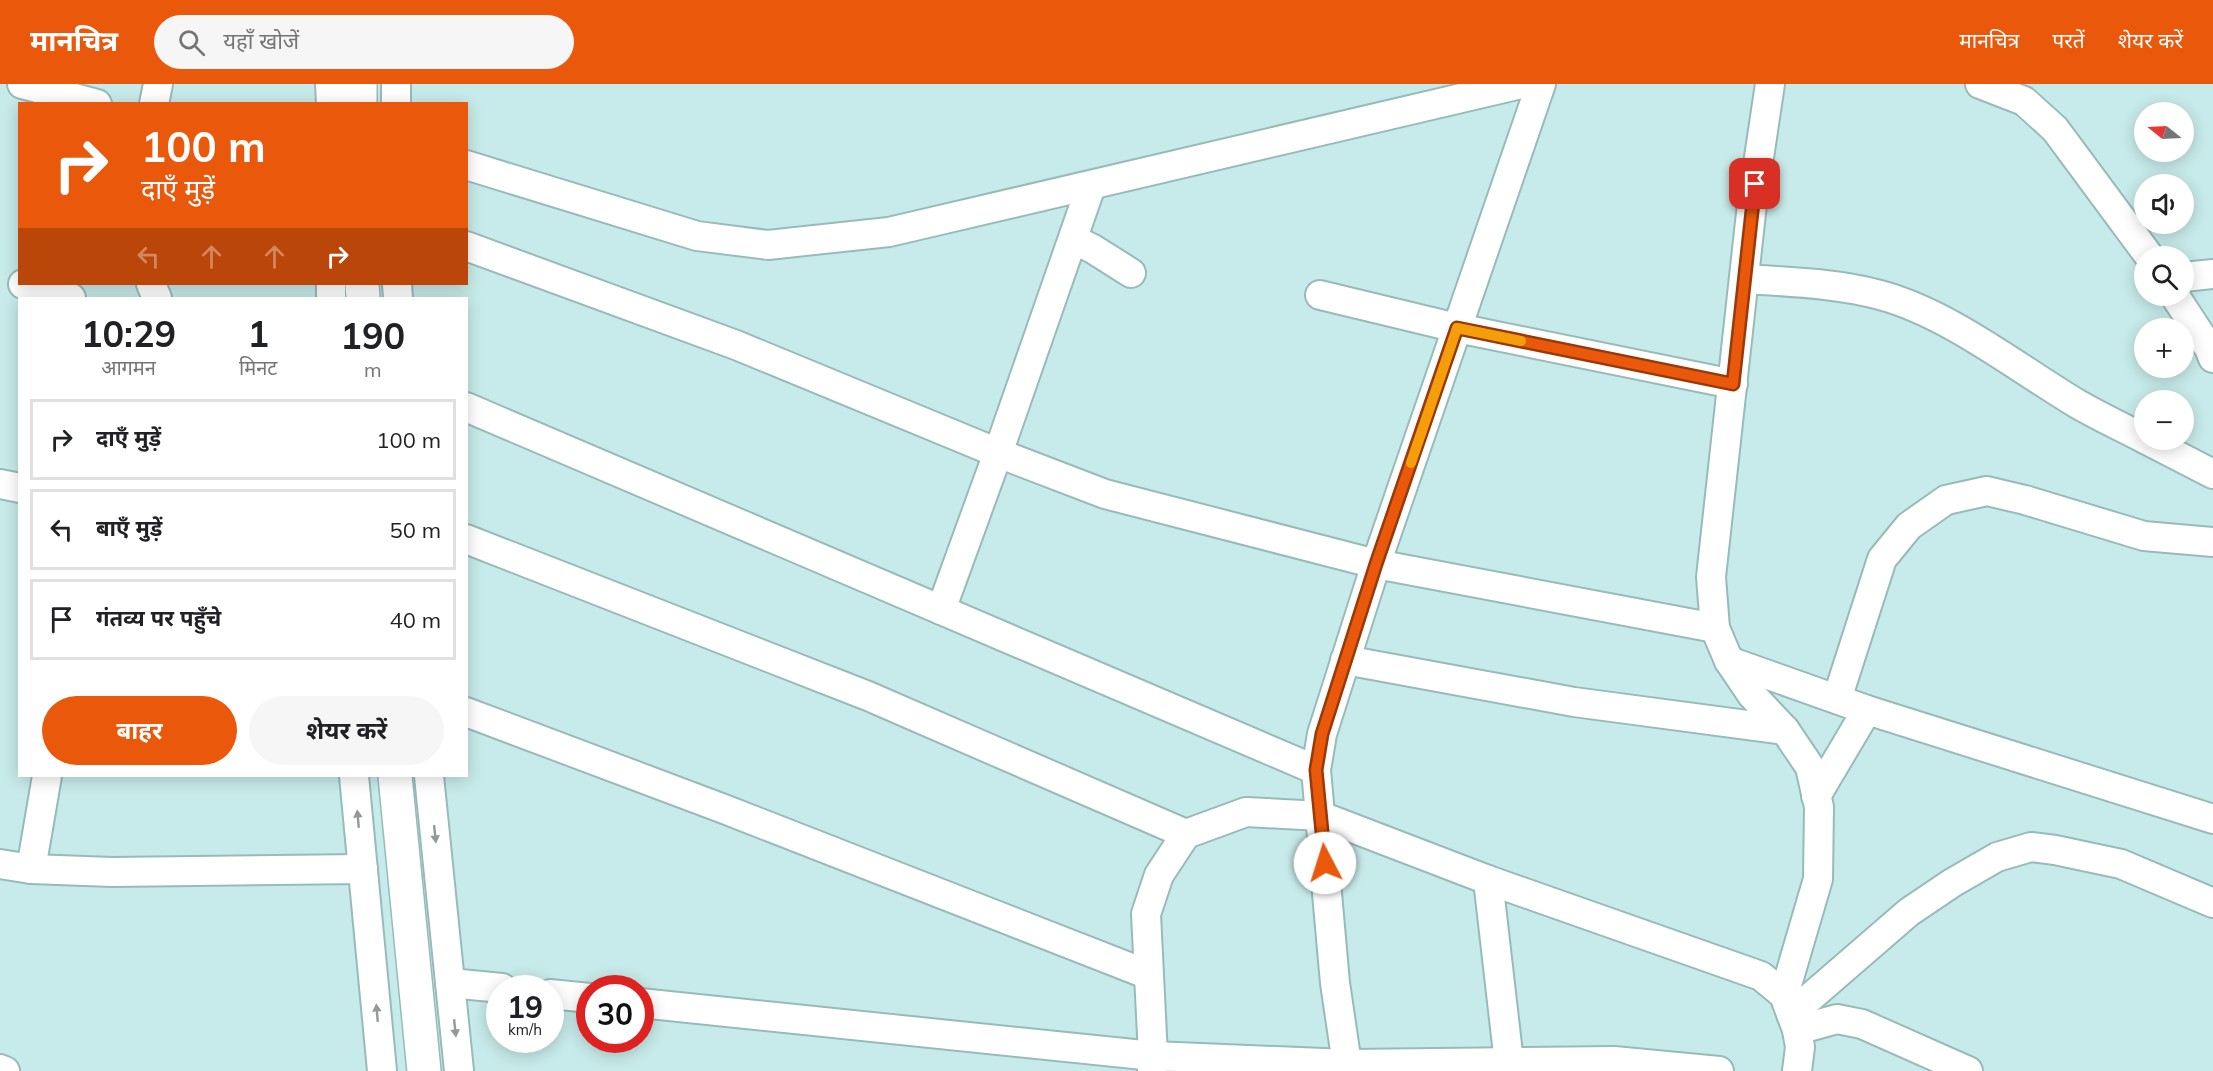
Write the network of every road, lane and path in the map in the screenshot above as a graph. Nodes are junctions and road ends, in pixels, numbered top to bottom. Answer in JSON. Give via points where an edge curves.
{"nodes":[{"id":1,"x":22,"y":84,"type":"edge"},
{"id":2,"x":158,"y":84,"type":"edge"},
{"id":3,"x":330,"y":84,"type":"edge"},
{"id":4,"x":360,"y":84,"type":"edge"},
{"id":5,"x":396,"y":84,"type":"edge"},
{"id":6,"x":1521,"y":84,"type":"edge"},
{"id":7,"x":1541,"y":84,"type":"edge"},
{"id":8,"x":1770,"y":84,"type":"edge"},
{"id":9,"x":1980,"y":84,"type":"edge"},
{"id":10,"x":90,"y":102,"type":"edge"},
{"id":11,"x":154,"y":102,"type":"edge"},
{"id":12,"x":330,"y":102,"type":"edge"},
{"id":13,"x":360,"y":102,"type":"edge"},
{"id":14,"x":396,"y":102,"type":"edge"},
{"id":15,"x":468,"y":166,"type":"edge"},
{"id":16,"x":1091,"y":186,"type":"junction"},
{"id":17,"x":1073,"y":239,"type":"junction"},
{"id":18,"x":2142,"y":246,"type":"edge"},
{"id":19,"x":468,"y":247,"type":"edge"},
{"id":20,"x":1131,"y":273,"type":"dead end"},
{"id":21,"x":2213,"y":274,"type":"edge"},
{"id":22,"x":2194,"y":276,"type":"edge"},
{"id":23,"x":0,"y":277,"type":"edge"},
{"id":24,"x":1744,"y":279,"type":"junction"},
{"id":25,"x":18,"y":282,"type":"edge"},
{"id":26,"x":28,"y":285,"type":"edge"},
{"id":27,"x":1320,"y":295,"type":"dead end"},
{"id":28,"x":68,"y":297,"type":"edge"},
{"id":29,"x":2182,"y":306,"type":"edge"},
{"id":30,"x":1457,"y":328,"type":"junction"},
{"id":31,"x":2213,"y":358,"type":"edge"},
{"id":32,"x":1733,"y":384,"type":"junction"},
{"id":33,"x":468,"y":408,"type":"edge"},
{"id":34,"x":2134,"y":433,"type":"edge"},
{"id":35,"x":2167,"y":450,"type":"edge"},
{"id":36,"x":998,"y":453,"type":"junction"},
{"id":37,"x":2213,"y":474,"type":"edge"},
{"id":38,"x":0,"y":484,"type":"edge"},
{"id":39,"x":18,"y":488,"type":"edge"},
{"id":40,"x":468,"y":540,"type":"edge"},
{"id":41,"x":2213,"y":542,"type":"edge"},
{"id":42,"x":1376,"y":564,"type":"junction"},
{"id":43,"x":941,"y":610,"type":"junction"},
{"id":44,"x":1715,"y":628,"type":"junction"},
{"id":45,"x":1345,"y":660,"type":"junction"},
{"id":46,"x":1729,"y":661,"type":"junction"},
{"id":47,"x":1838,"y":699,"type":"junction"},
{"id":48,"x":1867,"y":710,"type":"junction"},
{"id":49,"x":468,"y":713,"type":"edge"},
{"id":50,"x":1785,"y":730,"type":"junction"},
{"id":51,"x":1316,"y":770,"type":"junction"},
{"id":52,"x":47,"y":777,"type":"edge"},
{"id":53,"x":354,"y":777,"type":"edge"},
{"id":54,"x":395,"y":777,"type":"edge"},
{"id":55,"x":429,"y":777,"type":"edge"},
{"id":56,"x":1816,"y":796,"type":"junction"},
{"id":57,"x":1321,"y":816,"type":"junction"},
{"id":58,"x":2213,"y":819,"type":"edge"},
{"id":59,"x":1186,"y":834,"type":"junction"},
{"id":60,"x":0,"y":864,"type":"edge"},
{"id":61,"x":31,"y":869,"type":"junction"},
{"id":62,"x":363,"y":869,"type":"junction"},
{"id":63,"x":1488,"y":880,"type":"junction"},
{"id":64,"x":2213,"y":903,"type":"edge"},
{"id":65,"x":1149,"y":975,"type":"junction"},
{"id":66,"x":450,"y":983,"type":"junction"},
{"id":67,"x":486,"y":986,"type":"edge"},
{"id":68,"x":654,"y":1005,"type":"edge"},
{"id":69,"x":1791,"y":1013,"type":"junction"},
{"id":70,"x":1152,"y":1064,"type":"edge"},
{"id":71,"x":1348,"y":1067,"type":"edge"},
{"id":72,"x":1510,"y":1067,"type":"edge"},
{"id":73,"x":0,"y":1069,"type":"edge"},
{"id":74,"x":5,"y":1071,"type":"edge"},
{"id":75,"x":382,"y":1071,"type":"edge"},
{"id":76,"x":424,"y":1071,"type":"edge"},
{"id":77,"x":459,"y":1071,"type":"edge"},
{"id":78,"x":1719,"y":1071,"type":"edge"},
{"id":79,"x":1797,"y":1071,"type":"edge"},
{"id":80,"x":1968,"y":1071,"type":"edge"}],
"edges":[{"from":1,"to":10,"type":"street"},
{"from":2,"to":11,"type":"street"},
{"from":3,"to":12,"type":"street"},
{"from":4,"to":13,"type":"street"},
{"from":5,"to":14,"type":"street"},
{"from":6,"to":16,"type":"street"},
{"from":7,"to":30,"type":"street"},
{"from":8,"to":24,"type":"street"},
{"from":9,"to":18,"type":"street","via":[[2024,101],[2055,129]]},
{"from":15,"to":16,"type":"street","via":[[697,236],[768,245],[889,232]]},
{"from":16,"to":17,"type":"street"},
{"from":17,"to":20,"type":"street"},
{"from":17,"to":36,"type":"street"},
{"from":19,"to":36,"type":"street","via":[[736,345]]},
{"from":21,"to":22,"type":"street"},
{"from":23,"to":25,"type":"street"},
{"from":24,"to":32,"type":"street"},
{"from":24,"to":34,"type":"street","via":[[1837,286],[1918,308],[1979,341],[2078,404]]},
{"from":26,"to":28,"type":"street"},
{"from":27,"to":30,"type":"street"},
{"from":29,"to":31,"type":"street"},
{"from":30,"to":32,"type":"street"},
{"from":30,"to":42,"type":"street"},
{"from":32,"to":44,"type":"street","via":[[1711,577]]},
{"from":33,"to":43,"type":"street"},
{"from":35,"to":37,"type":"street"},
{"from":36,"to":42,"type":"street","via":[[1105,494]]},
{"from":36,"to":43,"type":"street"},
{"from":38,"to":39,"type":"street"},
{"from":40,"to":59,"type":"street","via":[[868,696]]},
{"from":41,"to":47,"type":"street","via":[[2144,536],[1986,491],[1946,500],[1909,526],[1882,559]]},
{"from":42,"to":44,"type":"street"},
{"from":42,"to":45,"type":"street"},
{"from":43,"to":51,"type":"street"},
{"from":44,"to":46,"type":"street"},
{"from":45,"to":50,"type":"street","via":[[1574,702]]},
{"from":45,"to":51,"type":"street","via":[[1322,734]]},
{"from":46,"to":47,"type":"street"},
{"from":46,"to":50,"type":"street","via":[[1752,695]]},
{"from":47,"to":48,"type":"street"},
{"from":48,"to":56,"type":"street"},
{"from":48,"to":58,"type":"street"},
{"from":49,"to":65,"type":"street"},
{"from":50,"to":56,"type":"street","via":[[1810,767]]},
{"from":51,"to":57,"type":"street"},
{"from":52,"to":61,"type":"street"},
{"from":62,"to":53,"type":"street","one_way":true},
{"from":54,"to":76,"type":"street"},
{"from":55,"to":66,"type":"street","one_way":true},
{"from":56,"to":69,"type":"street","via":[[1818,879]]},
{"from":57,"to":59,"type":"street","via":[[1246,812]]},
{"from":57,"to":63,"type":"street"},
{"from":57,"to":71,"type":"street","via":[[1335,983]]},
{"from":59,"to":65,"type":"street","via":[[1159,875],[1146,914]]},
{"from":60,"to":61,"type":"street"},
{"from":61,"to":62,"type":"street"},
{"from":75,"to":62,"type":"street","one_way":true},
{"from":63,"to":69,"type":"street","via":[[1761,976]]},
{"from":63,"to":72,"type":"street"},
{"from":64,"to":69,"type":"street","via":[[2121,864],[2031,847],[1997,857],[1909,912]]},
{"from":65,"to":70,"type":"street"},
{"from":66,"to":67,"type":"street"},
{"from":66,"to":77,"type":"street","one_way":true},
{"from":68,"to":70,"type":"street"},
{"from":69,"to":79,"type":"street","via":[[1800,1047]]},
{"from":69,"to":80,"type":"street","via":[[1862,1024]]},
{"from":70,"to":71,"type":"street"},
{"from":71,"to":72,"type":"street"},
{"from":72,"to":78,"type":"street","via":[[1614,1060]]},
{"from":73,"to":74,"type":"street"}]}
